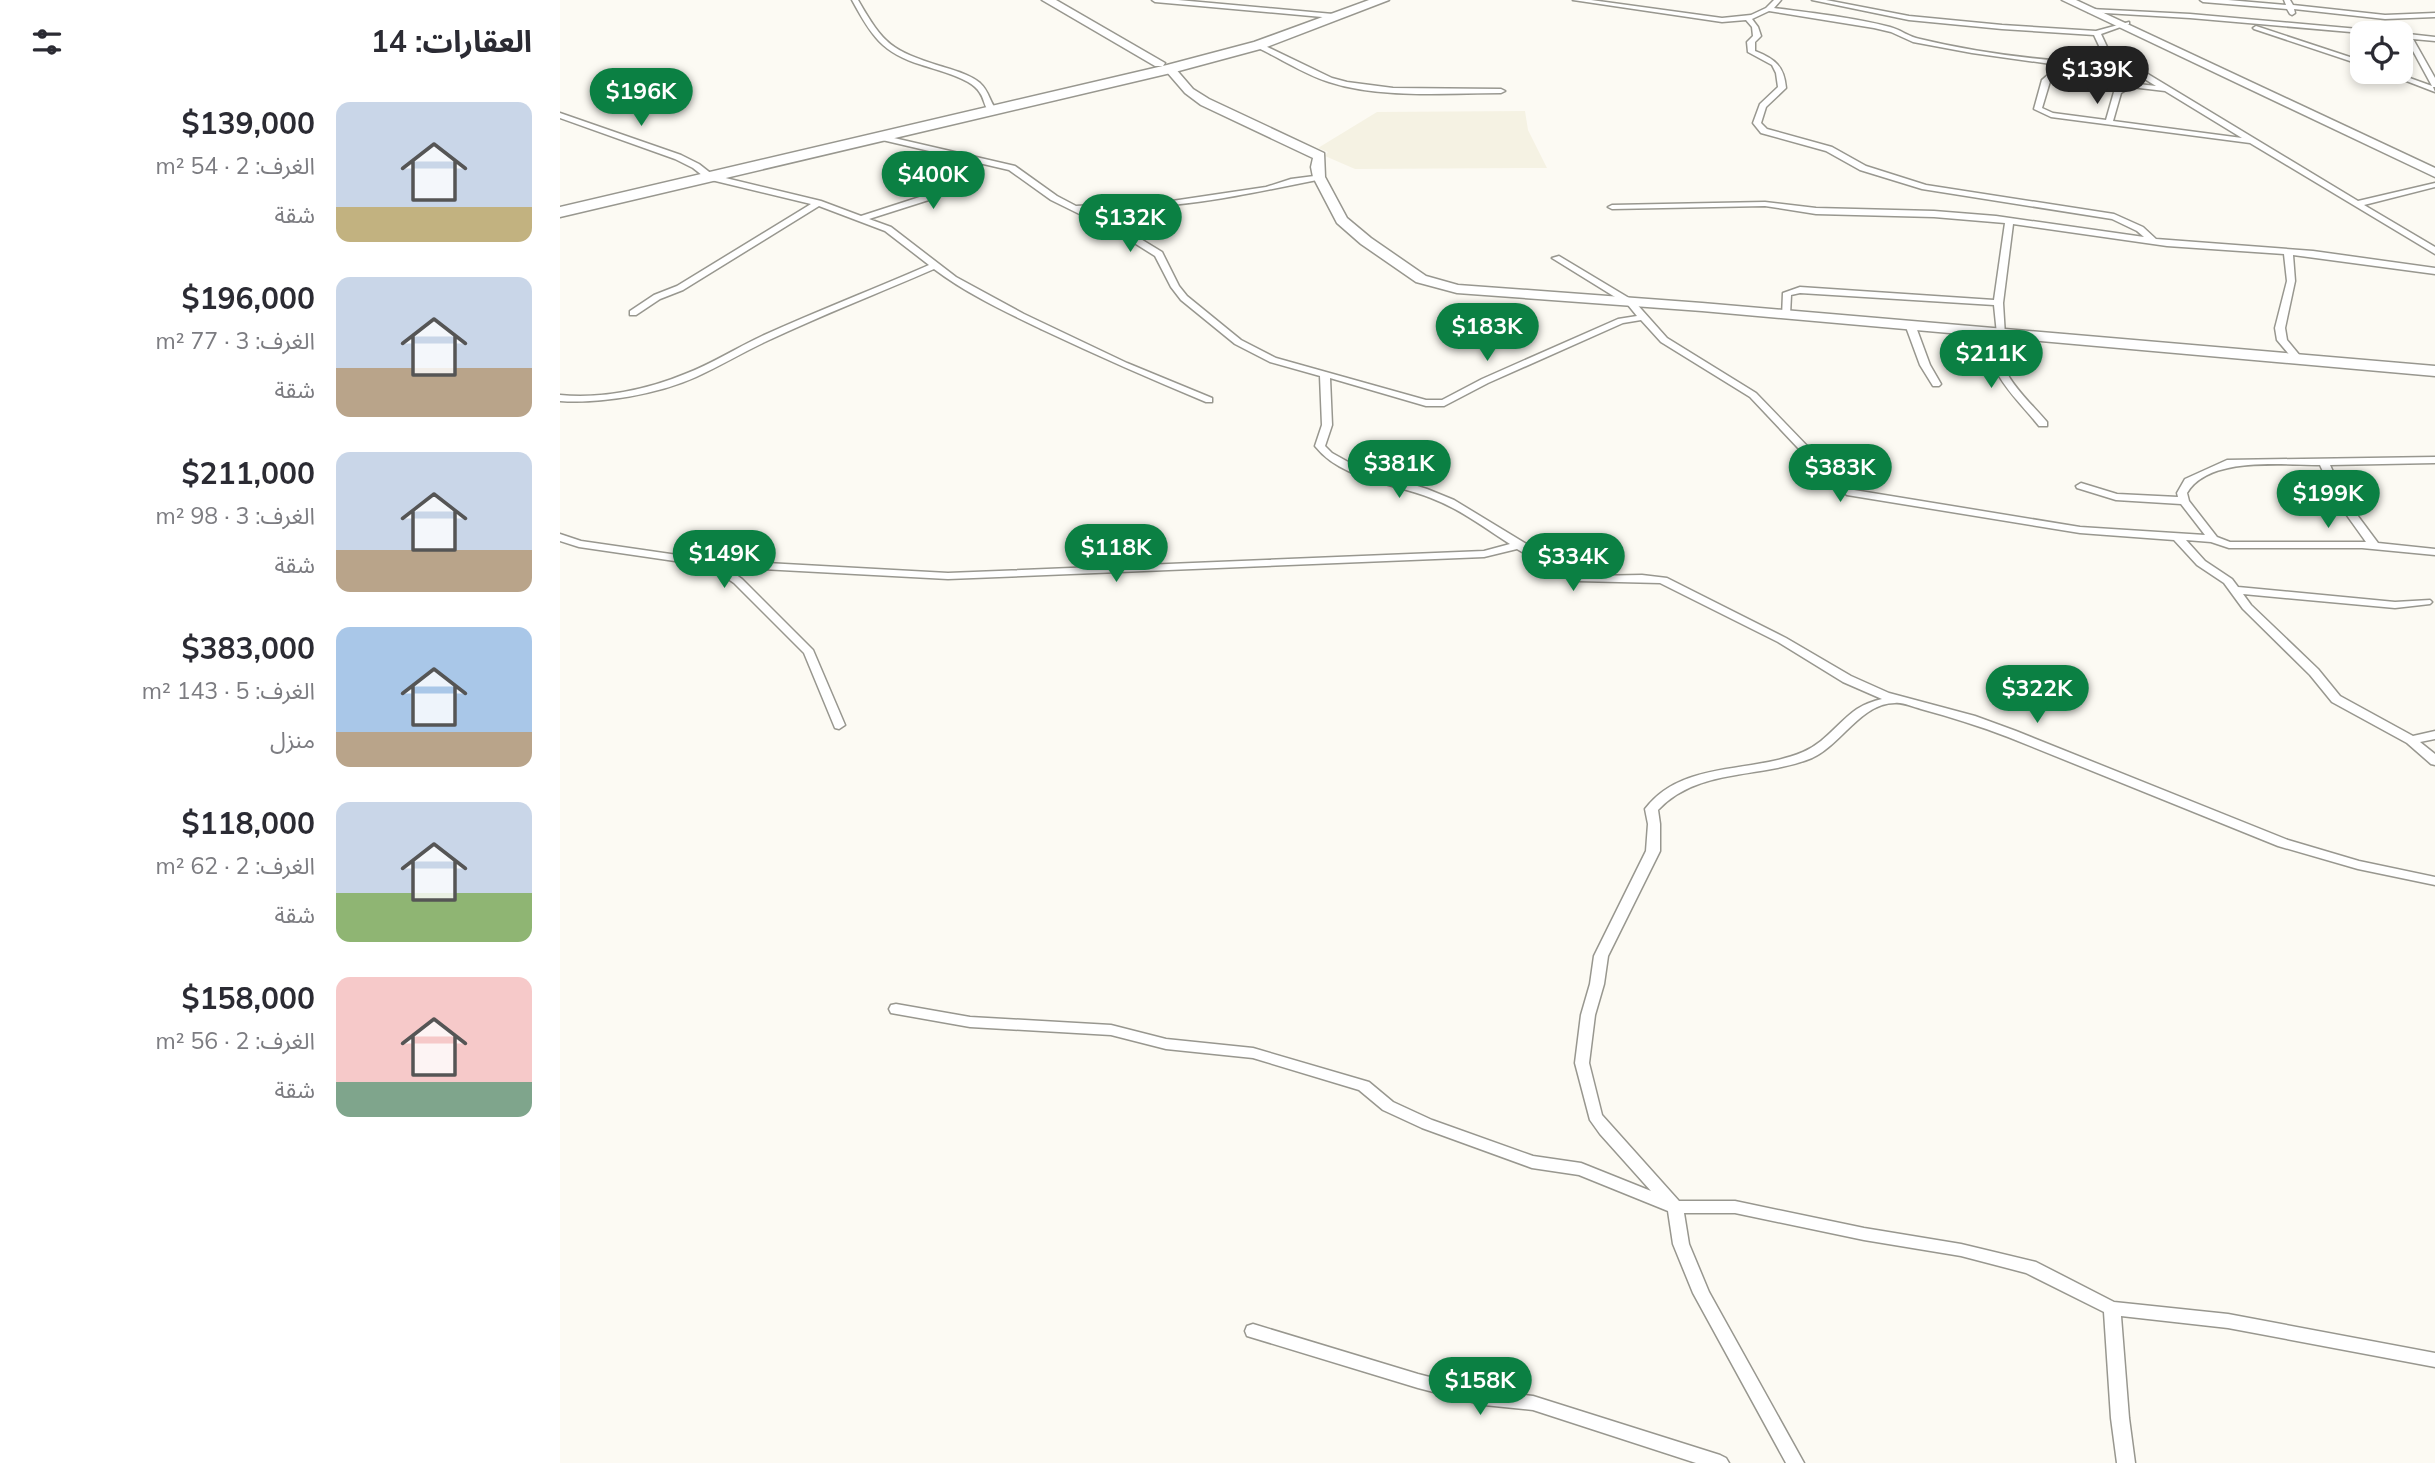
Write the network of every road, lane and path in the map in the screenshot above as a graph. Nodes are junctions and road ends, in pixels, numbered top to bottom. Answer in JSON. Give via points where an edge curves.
{"nodes":[{"id":1,"x":855,"y":0,"type":"edge"},
{"id":2,"x":1048,"y":0,"type":"edge"},
{"id":3,"x":1155,"y":0,"type":"edge"},
{"id":4,"x":1282,"y":0,"type":"edge"},
{"id":5,"x":1370,"y":0,"type":"edge"},
{"id":6,"x":1382,"y":0,"type":"edge"},
{"id":7,"x":1576,"y":0,"type":"edge"},
{"id":8,"x":1778,"y":0,"type":"edge"},
{"id":9,"x":1815,"y":0,"type":"edge"},
{"id":10,"x":2067,"y":0,"type":"edge"},
{"id":11,"x":2078,"y":0,"type":"edge"},
{"id":12,"x":2203,"y":0,"type":"edge"},
{"id":13,"x":1203,"y":2,"type":"edge"},
{"id":14,"x":2289,"y":3,"type":"edge"},
{"id":15,"x":1768,"y":9,"type":"junction"},
{"id":16,"x":1282,"y":10,"type":"junction"},
{"id":17,"x":2096,"y":11,"type":"junction"},
{"id":18,"x":2435,"y":15,"type":"edge"},
{"id":19,"x":1333,"y":16,"type":"junction"},
{"id":20,"x":1748,"y":18,"type":"junction"},
{"id":21,"x":2211,"y":18,"type":"junction"},
{"id":22,"x":2276,"y":23,"type":"junction"},
{"id":23,"x":2123,"y":24,"type":"junction"},
{"id":24,"x":2350,"y":30,"type":"edge"},
{"id":25,"x":2097,"y":33,"type":"junction"},
{"id":26,"x":2413,"y":37,"type":"edge"},
{"id":27,"x":2435,"y":39,"type":"edge"},
{"id":28,"x":1259,"y":45,"type":"junction"},
{"id":29,"x":1236,"y":49,"type":"junction"},
{"id":30,"x":2413,"y":50,"type":"edge"},
{"id":31,"x":2350,"y":59,"type":"edge"},
{"id":32,"x":1174,"y":64,"type":"junction"},
{"id":33,"x":2132,"y":68,"type":"junction"},
{"id":34,"x":2413,"y":81,"type":"edge"},
{"id":35,"x":2128,"y":86,"type":"junction"},
{"id":36,"x":2435,"y":88,"type":"edge"},
{"id":37,"x":2168,"y":90,"type":"junction"},
{"id":38,"x":1501,"y":91,"type":"dead end"},
{"id":39,"x":2296,"y":104,"type":"junction"},
{"id":40,"x":991,"y":109,"type":"junction"},
{"id":41,"x":560,"y":115,"type":"edge"},
{"id":42,"x":2109,"y":122,"type":"junction"},
{"id":43,"x":881,"y":136,"type":"junction"},
{"id":44,"x":2255,"y":142,"type":"junction"},
{"id":45,"x":979,"y":159,"type":"junction"},
{"id":46,"x":2435,"y":167,"type":"edge"},
{"id":47,"x":2435,"y":173,"type":"edge"},
{"id":48,"x":708,"y":175,"type":"junction"},
{"id":49,"x":1319,"y":177,"type":"junction"},
{"id":50,"x":2435,"y":185,"type":"edge"},
{"id":51,"x":818,"y":203,"type":"junction"},
{"id":52,"x":2357,"y":204,"type":"junction"},
{"id":53,"x":1612,"y":208,"type":"dead end"},
{"id":54,"x":1074,"y":209,"type":"junction"},
{"id":55,"x":560,"y":210,"type":"edge"},
{"id":56,"x":863,"y":218,"type":"junction"},
{"id":57,"x":2009,"y":221,"type":"junction"},
{"id":58,"x":2154,"y":242,"type":"junction"},
{"id":59,"x":2435,"y":251,"type":"edge"},
{"id":60,"x":2288,"y":252,"type":"junction"},
{"id":61,"x":1556,"y":258,"type":"dead end"},
{"id":62,"x":934,"y":266,"type":"junction"},
{"id":63,"x":2435,"y":271,"type":"edge"},
{"id":64,"x":1631,"y":303,"type":"junction"},
{"id":65,"x":1998,"y":303,"type":"junction"},
{"id":66,"x":634,"y":313,"type":"dead end"},
{"id":67,"x":1786,"y":315,"type":"junction"},
{"id":68,"x":1645,"y":317,"type":"junction"},
{"id":69,"x":1911,"y":327,"type":"junction"},
{"id":70,"x":1996,"y":334,"type":"junction"},
{"id":71,"x":2296,"y":358,"type":"junction"},
{"id":72,"x":2435,"y":370,"type":"edge"},
{"id":73,"x":1325,"y":374,"type":"junction"},
{"id":74,"x":1936,"y":384,"type":"dead end"},
{"id":75,"x":560,"y":398,"type":"edge"},
{"id":76,"x":1209,"y":400,"type":"dead end"},
{"id":77,"x":2043,"y":424,"type":"dead end"},
{"id":78,"x":2435,"y":460,"type":"edge"},
{"id":79,"x":2324,"y":463,"type":"junction"},
{"id":80,"x":2081,"y":486,"type":"dead end"},
{"id":81,"x":2184,"y":501,"type":"junction"},
{"id":82,"x":2178,"y":538,"type":"junction"},
{"id":83,"x":2213,"y":539,"type":"junction"},
{"id":84,"x":562,"y":540,"type":"edge"},
{"id":85,"x":1517,"y":545,"type":"junction"},
{"id":86,"x":2374,"y":546,"type":"junction"},
{"id":87,"x":2435,"y":552,"type":"edge"},
{"id":88,"x":712,"y":564,"type":"junction"},
{"id":89,"x":2234,"y":590,"type":"junction"},
{"id":90,"x":2426,"y":602,"type":"dead end"},
{"id":91,"x":1894,"y":699,"type":"junction"},
{"id":92,"x":839,"y":724,"type":"dead end"},
{"id":93,"x":2435,"y":736,"type":"edge"},
{"id":94,"x":2411,"y":740,"type":"junction"},
{"id":95,"x":2435,"y":761,"type":"edge"},
{"id":96,"x":2435,"y":881,"type":"edge"},
{"id":97,"x":896,"y":1009,"type":"dead end"},
{"id":98,"x":1675,"y":1207,"type":"junction"},
{"id":99,"x":2112,"y":1308,"type":"junction"},
{"id":100,"x":1253,"y":1331,"type":"dead end"},
{"id":101,"x":2435,"y":1360,"type":"edge"},
{"id":102,"x":1720,"y":1463,"type":"edge"},
{"id":103,"x":1795,"y":1463,"type":"edge"},
{"id":104,"x":2126,"y":1463,"type":"edge"}],
"edges":[{"from":1,"to":40,"type":"street","via":[[888,46],[905,57],[974,82]]},
{"from":2,"to":32,"type":"main road"},
{"from":3,"to":13,"type":"street"},
{"from":4,"to":16,"type":"street"},
{"from":5,"to":19,"type":"highway"},
{"from":6,"to":28,"type":"highway"},
{"from":7,"to":20,"type":"street","via":[[1709,19]]},
{"from":8,"to":15,"type":"street"},
{"from":9,"to":25,"type":"street","via":[[1931,21]]},
{"from":10,"to":17,"type":"street"},
{"from":11,"to":17,"type":"street"},
{"from":12,"to":14,"type":"street"},
{"from":13,"to":16,"type":"street"},
{"from":14,"to":18,"type":"street","via":[[2385,17]]},
{"from":14,"to":22,"type":"street","via":[[2290,20]]},
{"from":15,"to":20,"type":"street"},
{"from":15,"to":33,"type":"street","via":[[1887,29],[1915,40],[1987,54]]},
{"from":16,"to":19,"type":"street"},
{"from":17,"to":21,"type":"street"},
{"from":17,"to":23,"type":"street"},
{"from":19,"to":29,"type":"highway"},
{"from":20,"to":58,"type":"street","via":[[1758,36],[1751,41],[1752,52],[1769,58],[1782,75],[1782,88],[1763,106],[1757,122],[1764,131],[1829,149],[1863,168],[1925,187],[2114,217],[2140,229]]},
{"from":21,"to":22,"type":"street"},
{"from":21,"to":31,"type":"street","via":[[2271,31]]},
{"from":22,"to":24,"type":"street"},
{"from":23,"to":25,"type":"street"},
{"from":23,"to":39,"type":"street"},
{"from":25,"to":33,"type":"street","via":[[2111,55]]},
{"from":26,"to":27,"type":"street"},
{"from":28,"to":29,"type":"highway"},
{"from":28,"to":38,"type":"street","via":[[1337,82],[1393,90]]},
{"from":29,"to":32,"type":"highway"},
{"from":30,"to":36,"type":"street"},
{"from":32,"to":40,"type":"highway"},
{"from":32,"to":49,"type":"street","via":[[1189,91],[1205,102],[1320,156]]},
{"from":33,"to":37,"type":"street"},
{"from":34,"to":36,"type":"street"},
{"from":35,"to":37,"type":"street"},
{"from":35,"to":42,"type":"street","via":[[2118,92]]},
{"from":35,"to":42,"type":"street","via":[[2047,78],[2039,112]]},
{"from":37,"to":44,"type":"street"},
{"from":39,"to":46,"type":"street"},
{"from":39,"to":47,"type":"street"},
{"from":40,"to":43,"type":"highway"},
{"from":40,"to":48,"type":"highway"},
{"from":41,"to":48,"type":"street","via":[[678,157]]},
{"from":42,"to":44,"type":"street"},
{"from":43,"to":45,"type":"street"},
{"from":43,"to":48,"type":"highway"},
{"from":44,"to":52,"type":"street"},
{"from":45,"to":54,"type":"street","via":[[1012,168]]},
{"from":45,"to":56,"type":"street","via":[[932,196]]},
{"from":48,"to":51,"type":"street"},
{"from":48,"to":55,"type":"highway"},
{"from":49,"to":54,"type":"street","via":[[1172,203]]},
{"from":49,"to":64,"type":"street","via":[[1342,220],[1421,279],[1483,293]]},
{"from":50,"to":52,"type":"street"},
{"from":51,"to":56,"type":"street"},
{"from":51,"to":66,"type":"street"},
{"from":52,"to":59,"type":"street"},
{"from":53,"to":57,"type":"street","via":[[1765,204]]},
{"from":54,"to":73,"type":"street","via":[[1159,254],[1184,298],[1238,342],[1273,360]]},
{"from":56,"to":62,"type":"street","via":[[888,229]]},
{"from":57,"to":58,"type":"street"},
{"from":57,"to":65,"type":"street"},
{"from":58,"to":60,"type":"street"},
{"from":60,"to":63,"type":"street"},
{"from":60,"to":71,"type":"street","via":[[2291,281],[2280,327],[2282,340]]},
{"from":61,"to":64,"type":"street"},
{"from":62,"to":75,"type":"street","via":[[690,376],[601,398]]},
{"from":62,"to":76,"type":"street","via":[[1087,348]]},
{"from":64,"to":67,"type":"street"},
{"from":64,"to":68,"type":"street"},
{"from":65,"to":67,"type":"street","via":[[1800,290],[1787,293]]},
{"from":65,"to":70,"type":"street"},
{"from":67,"to":69,"type":"street"},
{"from":68,"to":73,"type":"street","via":[[1610,326],[1444,403],[1426,403]]},
{"from":68,"to":82,"type":"street","via":[[1664,340],[1753,396],[1851,493],[2080,530]]},
{"from":69,"to":70,"type":"street"},
{"from":69,"to":74,"type":"street"},
{"from":70,"to":71,"type":"street"},
{"from":70,"to":77,"type":"street","via":[[1992,350],[2001,378]]},
{"from":71,"to":72,"type":"street"},
{"from":73,"to":85,"type":"street","via":[[1327,425],[1320,446],[1324,452],[1345,465],[1447,501]]},
{"from":78,"to":79,"type":"street"},
{"from":79,"to":81,"type":"street","via":[[2227,463],[2189,481],[2182,493]]},
{"from":79,"to":86,"type":"street","via":[[2341,500]]},
{"from":80,"to":81,"type":"street","via":[[2116,497]]},
{"from":81,"to":83,"type":"street"},
{"from":82,"to":83,"type":"street"},
{"from":82,"to":89,"type":"street"},
{"from":83,"to":86,"type":"street","via":[[2229,545]]},
{"from":84,"to":88,"type":"street"},
{"from":85,"to":88,"type":"street","via":[[1484,554],[948,576]]},
{"from":85,"to":91,"type":"street","via":[[1579,578],[1645,578],[1671,584],[1847,679]]},
{"from":86,"to":87,"type":"street"},
{"from":88,"to":92,"type":"street","via":[[738,581],[809,652]]},
{"from":89,"to":90,"type":"street","via":[[2395,605]]},
{"from":89,"to":94,"type":"street","via":[[2336,699]]},
{"from":91,"to":96,"type":"street","via":[[2012,734],[2283,843]]},
{"from":91,"to":98,"type":"street","via":[[1860,712],[1827,745],[1805,756],[1683,783],[1666,792],[1651,809],[1653,851],[1601,956],[1582,1063],[1595,1116]]},
{"from":93,"to":94,"type":"street"},
{"from":94,"to":95,"type":"street"},
{"from":97,"to":98,"type":"street","via":[[970,1022],[1111,1030],[1166,1044],[1252,1053],[1364,1086],[1388,1106],[1483,1144],[1532,1162],[1581,1169]]},
{"from":98,"to":99,"type":"street","via":[[1735,1207],[1961,1250],[2030,1267]]},
{"from":98,"to":103,"type":"street","via":[[1681,1244],[1701,1293]]},
{"from":99,"to":101,"type":"street","via":[[2228,1321]]},
{"from":99,"to":104,"type":"street"},
{"from":100,"to":102,"type":"street","via":[[1484,1398],[1533,1403]]}]}
